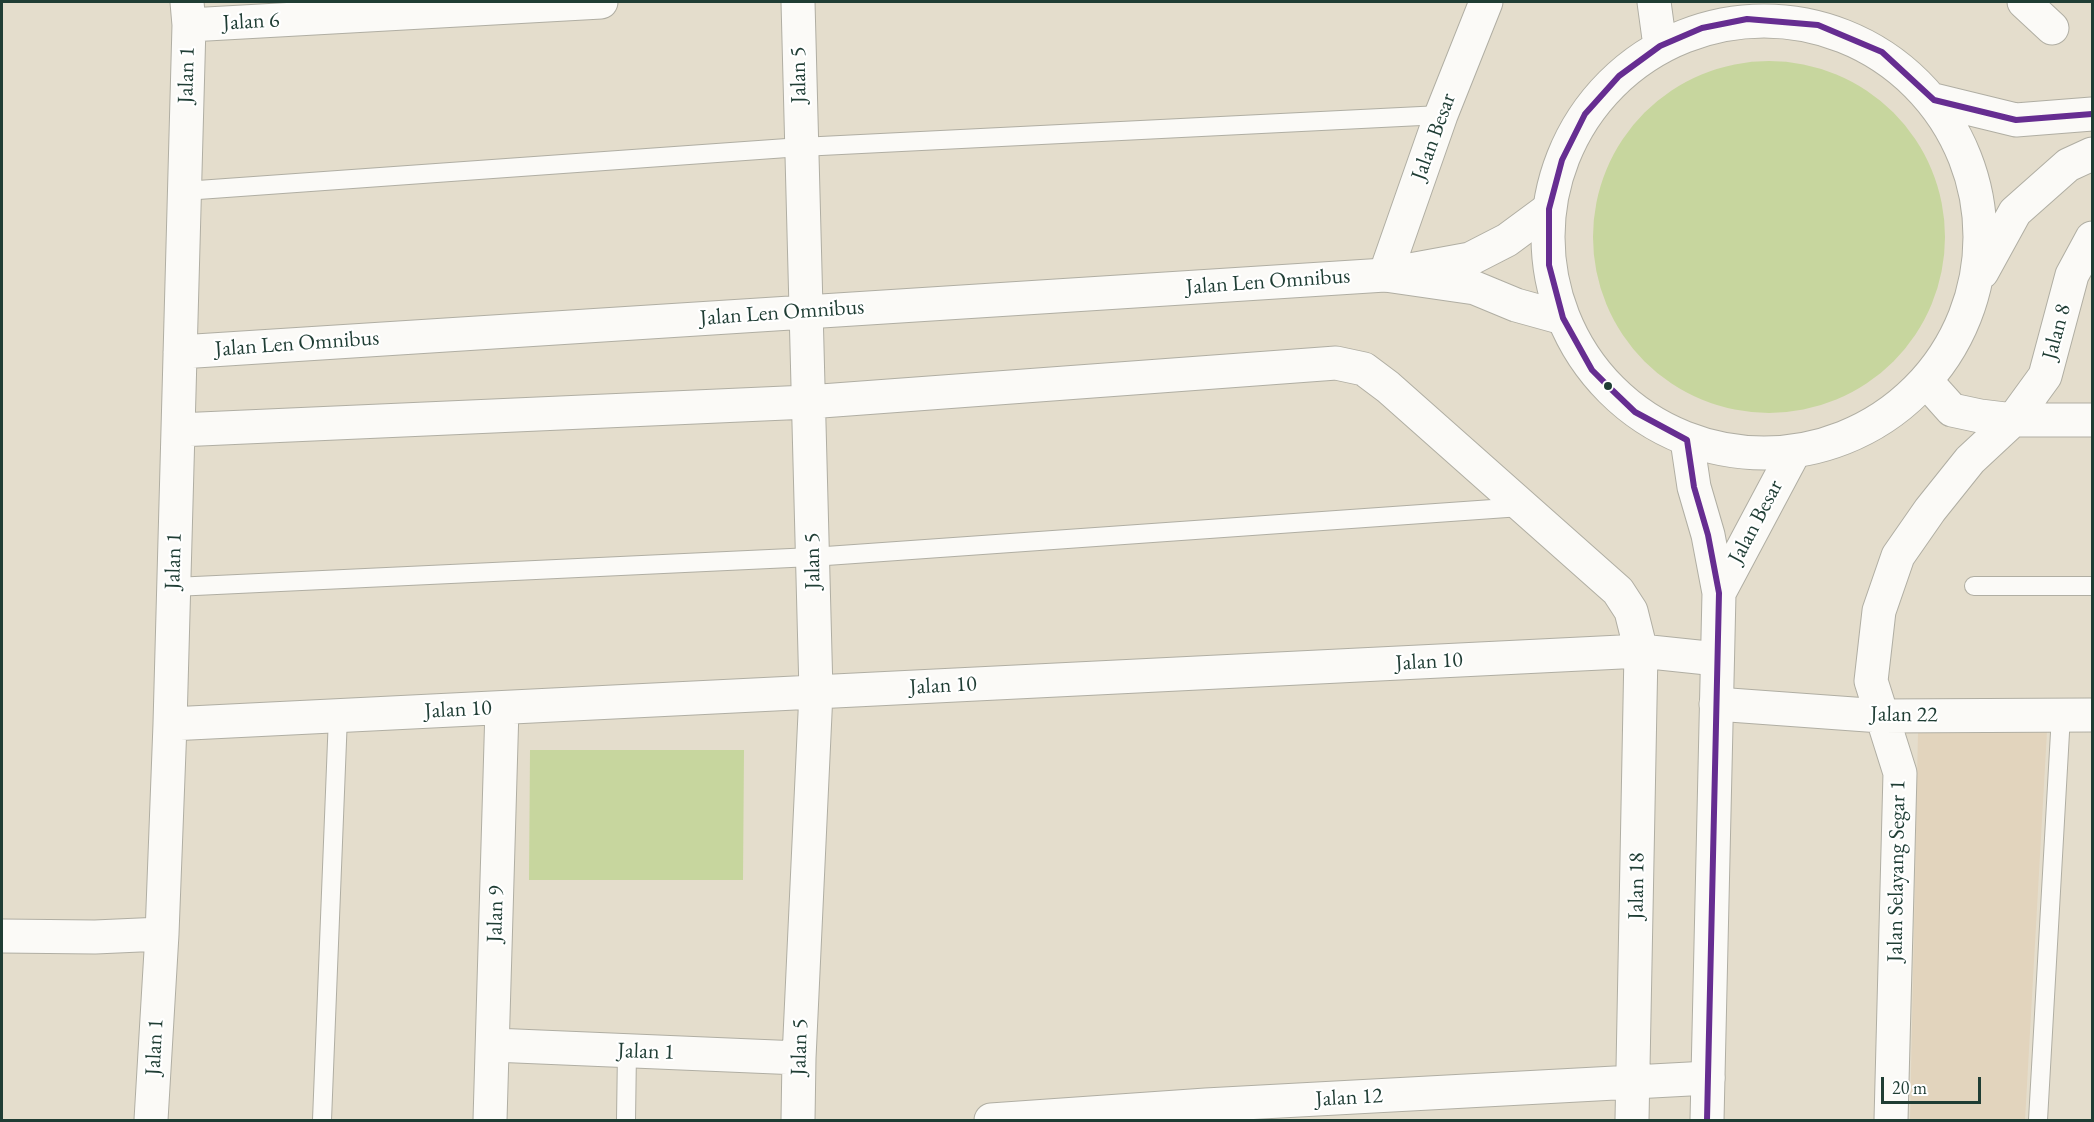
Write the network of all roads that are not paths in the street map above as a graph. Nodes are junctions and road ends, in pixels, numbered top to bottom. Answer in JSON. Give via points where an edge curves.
{"nodes":[{"id":1,"x":601,"y":2,"type":"edge"},
{"id":2,"x":798,"y":2,"type":"edge"},
{"id":3,"x":1486,"y":2,"type":"edge"},
{"id":4,"x":1654,"y":2,"type":"edge"},
{"id":5,"x":533,"y":4,"type":"edge"},
{"id":6,"x":1738,"y":10,"type":"edge"},
{"id":7,"x":188,"y":13,"type":"edge"},
{"id":8,"x":1660,"y":46,"type":"junction"},
{"id":9,"x":1934,"y":100,"type":"junction"},
{"id":10,"x":2092,"y":114,"type":"edge"},
{"id":11,"x":1442,"y":115,"type":"junction"},
{"id":12,"x":801,"y":147,"type":"junction"},
{"id":13,"x":2092,"y":154,"type":"edge"},
{"id":14,"x":184,"y":190,"type":"junction"},
{"id":15,"x":1549,"y":209,"type":"junction"},
{"id":16,"x":2092,"y":238,"type":"edge"},
{"id":17,"x":1385,"y":275,"type":"junction"},
{"id":18,"x":2082,"y":275,"type":"edge"},
{"id":19,"x":1976,"y":283,"type":"junction"},
{"id":20,"x":806,"y":312,"type":"junction"},
{"id":21,"x":1563,"y":318,"type":"junction"},
{"id":22,"x":180,"y":351,"type":"junction"},
{"id":23,"x":1926,"y":381,"type":"junction"},
{"id":24,"x":808,"y":402,"type":"junction"},
{"id":25,"x":2013,"y":420,"type":"junction"},
{"id":26,"x":2092,"y":420,"type":"edge"},
{"id":27,"x":178,"y":430,"type":"junction"},
{"id":28,"x":1687,"y":440,"type":"junction"},
{"id":29,"x":1794,"y":452,"type":"junction"},
{"id":30,"x":1521,"y":507,"type":"junction"},
{"id":31,"x":812,"y":557,"type":"junction"},
{"id":32,"x":1974,"y":586,"type":"dead end"},
{"id":33,"x":2092,"y":586,"type":"edge"},
{"id":34,"x":174,"y":587,"type":"junction"},
{"id":35,"x":1719,"y":593,"type":"junction"},
{"id":36,"x":1641,"y":651,"type":"junction"},
{"id":37,"x":1717,"y":659,"type":"junction"},
{"id":38,"x":816,"y":692,"type":"junction"},
{"id":39,"x":1716,"y":704,"type":"junction"},
{"id":40,"x":502,"y":708,"type":"junction"},
{"id":41,"x":2077,"y":715,"type":"edge"},
{"id":42,"x":338,"y":716,"type":"junction"},
{"id":43,"x":1881,"y":716,"type":"junction"},
{"id":44,"x":170,"y":724,"type":"junction"},
{"id":45,"x":162,"y":934,"type":"junction"},
{"id":46,"x":2,"y":936,"type":"edge"},
{"id":47,"x":493,"y":1045,"type":"junction"},
{"id":48,"x":627,"y":1051,"type":"junction"},
{"id":49,"x":799,"y":1058,"type":"junction"},
{"id":50,"x":1708,"y":1078,"type":"junction"},
{"id":51,"x":1633,"y":1082,"type":"junction"},
{"id":52,"x":1207,"y":1113,"type":"edge"},
{"id":53,"x":151,"y":1120,"type":"edge"},
{"id":54,"x":322,"y":1120,"type":"edge"},
{"id":55,"x":490,"y":1120,"type":"edge"},
{"id":56,"x":626,"y":1120,"type":"edge"},
{"id":57,"x":798,"y":1120,"type":"edge"},
{"id":58,"x":991,"y":1120,"type":"edge"},
{"id":59,"x":1632,"y":1120,"type":"edge"},
{"id":60,"x":1707,"y":1120,"type":"edge"},
{"id":61,"x":1891,"y":1120,"type":"edge"},
{"id":62,"x":2038,"y":1120,"type":"edge"}],
"edges":[{"from":1,"to":5,"type":"street","name":"Jalan 6"},
{"from":2,"to":12,"type":"street","name":"Jalan 5"},
{"from":3,"to":11,"type":"street","name":"Jalan Besar"},
{"from":4,"to":8,"type":"street"},
{"from":5,"to":7,"type":"street","name":"Jalan 6"},
{"from":6,"to":8,"type":"street"},
{"from":6,"to":9,"type":"street","via":[[1818,25],[1882,52]]},
{"from":7,"to":14,"type":"street","name":"Jalan 1"},
{"from":8,"to":15,"type":"street","via":[[1619,76],[1585,114],[1562,160]]},
{"from":9,"to":10,"type":"street","via":[[2016,120]]},
{"from":9,"to":19,"type":"street","via":[[1966,156],[1981,219]]},
{"from":11,"to":12,"type":"lane"},
{"from":11,"to":17,"type":"street","name":"Jalan Besar"},
{"from":12,"to":14,"type":"lane"},
{"from":12,"to":20,"type":"street","name":"Jalan 5"},
{"from":13,"to":19,"type":"street","via":[[2068,165],[2015,212]]},
{"from":14,"to":22,"type":"street","name":"Jalan 1"},
{"from":15,"to":17,"type":"street","name":"Jalan Len Omnibus","via":[[1507,240],[1470,259]]},
{"from":15,"to":21,"type":"street","via":[[1549,265]]},
{"from":16,"to":18,"type":"street","name":"Jalan 8"},
{"from":17,"to":20,"type":"street","name":"Jalan Len Omnibus"},
{"from":17,"to":21,"type":"street","name":"Jalan Len Omnibus","via":[[1475,288]]},
{"from":18,"to":25,"type":"street","name":"Jalan 8","via":[[2045,376]]},
{"from":19,"to":23,"type":"street","via":[[1958,335]]},
{"from":20,"to":22,"type":"street","name":"Jalan Len Omnibus"},
{"from":20,"to":24,"type":"street","name":"Jalan 5"},
{"from":21,"to":28,"type":"street","via":[[1592,370],[1610,388],[1635,412]]},
{"from":22,"to":27,"type":"street","name":"Jalan 1"},
{"from":23,"to":25,"type":"street","via":[[1952,410]]},
{"from":23,"to":29,"type":"street","via":[[1888,415],[1843,439]]},
{"from":24,"to":27,"type":"street","name":"Jalan 18"},
{"from":24,"to":30,"type":"street","name":"Jalan 18","via":[[1336,363],[1364,369],[1388,387]]},
{"from":24,"to":31,"type":"street","name":"Jalan 5"},
{"from":25,"to":26,"type":"street"},
{"from":25,"to":43,"type":"street","name":"Jalan Selayang Segar 1","via":[[1970,460],[1898,555],[1879,611],[1871,681]]},
{"from":27,"to":34,"type":"street","name":"Jalan 1"},
{"from":28,"to":29,"type":"street","via":[[1740,453]]},
{"from":28,"to":35,"type":"street","name":"Jalan Besar"},
{"from":29,"to":35,"type":"street","name":"Jalan Besar"},
{"from":30,"to":31,"type":"lane"},
{"from":30,"to":36,"type":"street","name":"Jalan 18","via":[[1618,591],[1631,611]]},
{"from":31,"to":34,"type":"lane"},
{"from":31,"to":38,"type":"street","name":"Jalan 5"},
{"from":32,"to":33,"type":"lane"},
{"from":34,"to":44,"type":"street","name":"Jalan 1"},
{"from":35,"to":37,"type":"street","name":"Jalan Besar"},
{"from":36,"to":37,"type":"street","name":"Jalan 10"},
{"from":36,"to":38,"type":"street","name":"Jalan 10"},
{"from":36,"to":51,"type":"street","name":"Jalan 18"},
{"from":37,"to":39,"type":"street","name":"Jalan Besar"},
{"from":38,"to":40,"type":"street","name":"Jalan 10"},
{"from":38,"to":49,"type":"street","name":"Jalan 5"},
{"from":39,"to":43,"type":"street","name":"Jalan 22"},
{"from":39,"to":50,"type":"street","name":"Jalan Besar"},
{"from":40,"to":42,"type":"street","name":"Jalan 10"},
{"from":40,"to":47,"type":"street","name":"Jalan 9"},
{"from":41,"to":43,"type":"street","name":"Jalan 22"},
{"from":41,"to":62,"type":"lane"},
{"from":42,"to":44,"type":"street","name":"Jalan 10"},
{"from":42,"to":54,"type":"lane"},
{"from":43,"to":61,"type":"street","name":"Jalan Selayang Segar 1","via":[[1900,773]]},
{"from":44,"to":45,"type":"street","name":"Jalan 1"},
{"from":45,"to":46,"type":"street"},
{"from":45,"to":53,"type":"street","name":"Jalan 1"},
{"from":47,"to":48,"type":"street","name":"Jalan 1"},
{"from":47,"to":55,"type":"street","name":"Jalan 9"},
{"from":48,"to":49,"type":"street","name":"Jalan 1"},
{"from":48,"to":56,"type":"lane"},
{"from":49,"to":57,"type":"street","name":"Jalan 5"},
{"from":50,"to":51,"type":"street","name":"Jalan 12"},
{"from":50,"to":60,"type":"street","name":"Jalan Besar"},
{"from":51,"to":52,"type":"street","name":"Jalan 12"},
{"from":51,"to":59,"type":"street","name":"Jalan 18"},
{"from":52,"to":58,"type":"street","name":"Jalan 12"}]}
